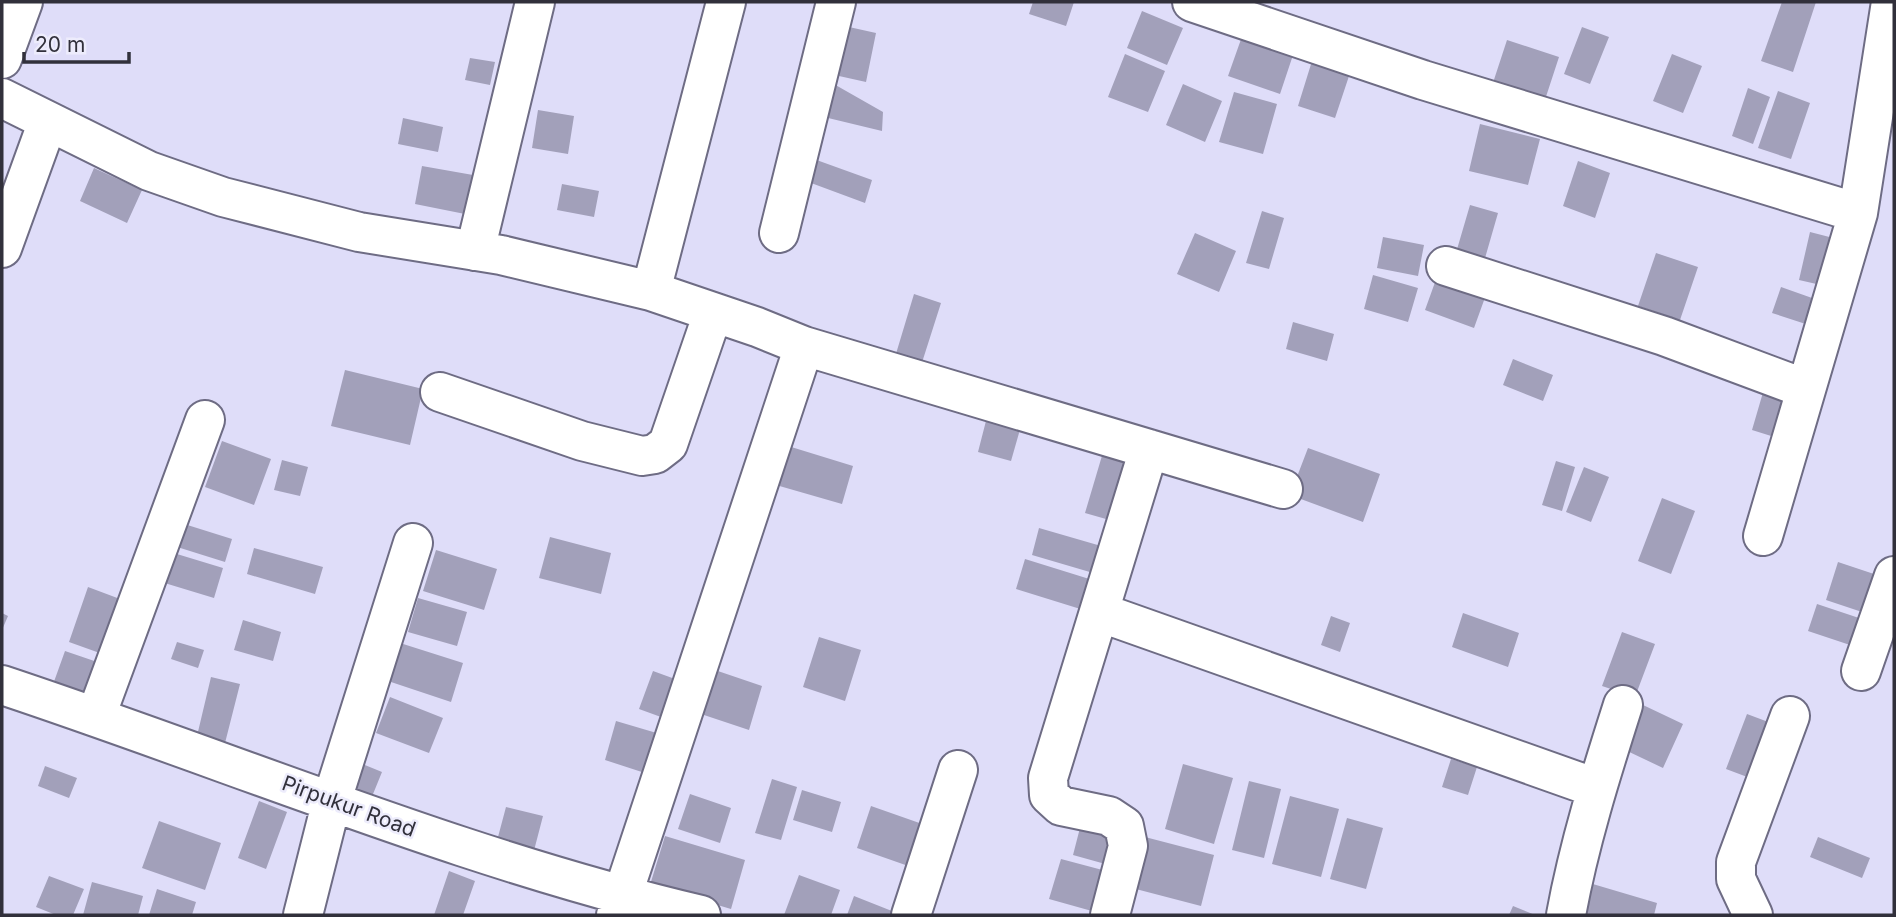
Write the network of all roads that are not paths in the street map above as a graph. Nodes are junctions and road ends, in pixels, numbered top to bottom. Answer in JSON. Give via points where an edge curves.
{"nodes":[{"id":1,"x":23,"y":2,"type":"edge"},
{"id":2,"x":535,"y":2,"type":"edge"},
{"id":3,"x":726,"y":2,"type":"edge"},
{"id":4,"x":836,"y":2,"type":"edge"},
{"id":5,"x":1192,"y":2,"type":"edge"},
{"id":6,"x":1891,"y":2,"type":"edge"},
{"id":7,"x":2,"y":59,"type":"edge"},
{"id":8,"x":2,"y":98,"type":"edge"},
{"id":9,"x":48,"y":121,"type":"junction"},
{"id":10,"x":1858,"y":214,"type":"junction"},
{"id":11,"x":779,"y":233,"type":"dead end"},
{"id":12,"x":2,"y":248,"type":"edge"},
{"id":13,"x":475,"y":251,"type":"junction"},
{"id":14,"x":1446,"y":266,"type":"dead end"},
{"id":15,"x":651,"y":290,"type":"junction"},
{"id":16,"x":713,"y":313,"type":"junction"},
{"id":17,"x":804,"y":346,"type":"junction"},
{"id":18,"x":1806,"y":389,"type":"junction"},
{"id":19,"x":440,"y":392,"type":"dead end"},
{"id":20,"x":205,"y":420,"type":"dead end"},
{"id":21,"x":1149,"y":449,"type":"junction"},
{"id":22,"x":1283,"y":489,"type":"dead end"},
{"id":23,"x":1763,"y":536,"type":"dead end"},
{"id":24,"x":414,"y":543,"type":"dead end"},
{"id":25,"x":1894,"y":576,"type":"edge"},
{"id":26,"x":1099,"y":612,"type":"junction"},
{"id":27,"x":1861,"y":671,"type":"dead end"},
{"id":28,"x":2,"y":685,"type":"edge"},
{"id":29,"x":1623,"y":705,"type":"dead end"},
{"id":30,"x":96,"y":716,"type":"junction"},
{"id":31,"x":1790,"y":716,"type":"dead end"},
{"id":32,"x":958,"y":770,"type":"dead end"},
{"id":33,"x":1597,"y":788,"type":"junction"},
{"id":34,"x":332,"y":800,"type":"junction"},
{"id":35,"x":618,"y":906,"type":"edge"},
{"id":36,"x":303,"y":915,"type":"edge"},
{"id":37,"x":701,"y":915,"type":"edge"},
{"id":38,"x":911,"y":915,"type":"edge"},
{"id":39,"x":1110,"y":915,"type":"edge"},
{"id":40,"x":1566,"y":915,"type":"edge"},
{"id":41,"x":1753,"y":915,"type":"edge"}],
"edges":[{"from":1,"to":7,"type":"street"},
{"from":2,"to":13,"type":"street"},
{"from":3,"to":15,"type":"street"},
{"from":4,"to":11,"type":"street"},
{"from":5,"to":10,"type":"street","via":[[1423,80]]},
{"from":6,"to":10,"type":"street"},
{"from":8,"to":9,"type":"street"},
{"from":9,"to":12,"type":"street"},
{"from":9,"to":13,"type":"street","via":[[149,171],[223,197],[359,232]]},
{"from":10,"to":18,"type":"street"},
{"from":13,"to":15,"type":"street"},
{"from":14,"to":18,"type":"street","via":[[1664,336]]},
{"from":15,"to":16,"type":"street"},
{"from":16,"to":17,"type":"street"},
{"from":16,"to":19,"type":"street","via":[[668,444],[655,454],[642,456],[582,441]]},
{"from":17,"to":21,"type":"street"},
{"from":17,"to":35,"type":"street"},
{"from":18,"to":23,"type":"street"},
{"from":20,"to":30,"type":"street"},
{"from":21,"to":22,"type":"street"},
{"from":21,"to":26,"type":"street"},
{"from":24,"to":34,"type":"street"},
{"from":25,"to":27,"type":"street"},
{"from":26,"to":33,"type":"street"},
{"from":26,"to":39,"type":"street","via":[[1048,778],[1049,795],[1060,806],[1109,816],[1124,826],[1128,846]]},
{"from":28,"to":30,"type":"street","name":"Pirpukur Road"},
{"from":29,"to":33,"type":"street"},
{"from":30,"to":34,"type":"street","name":"Pirpukur Road"},
{"from":31,"to":41,"type":"street","via":[[1736,862],[1736,879]]},
{"from":32,"to":38,"type":"street"},
{"from":33,"to":40,"type":"street"},
{"from":34,"to":35,"type":"street","name":"Pirpukur Road"},
{"from":34,"to":36,"type":"street"},
{"from":35,"to":37,"type":"street","name":"Pirpukur Road"}]}
